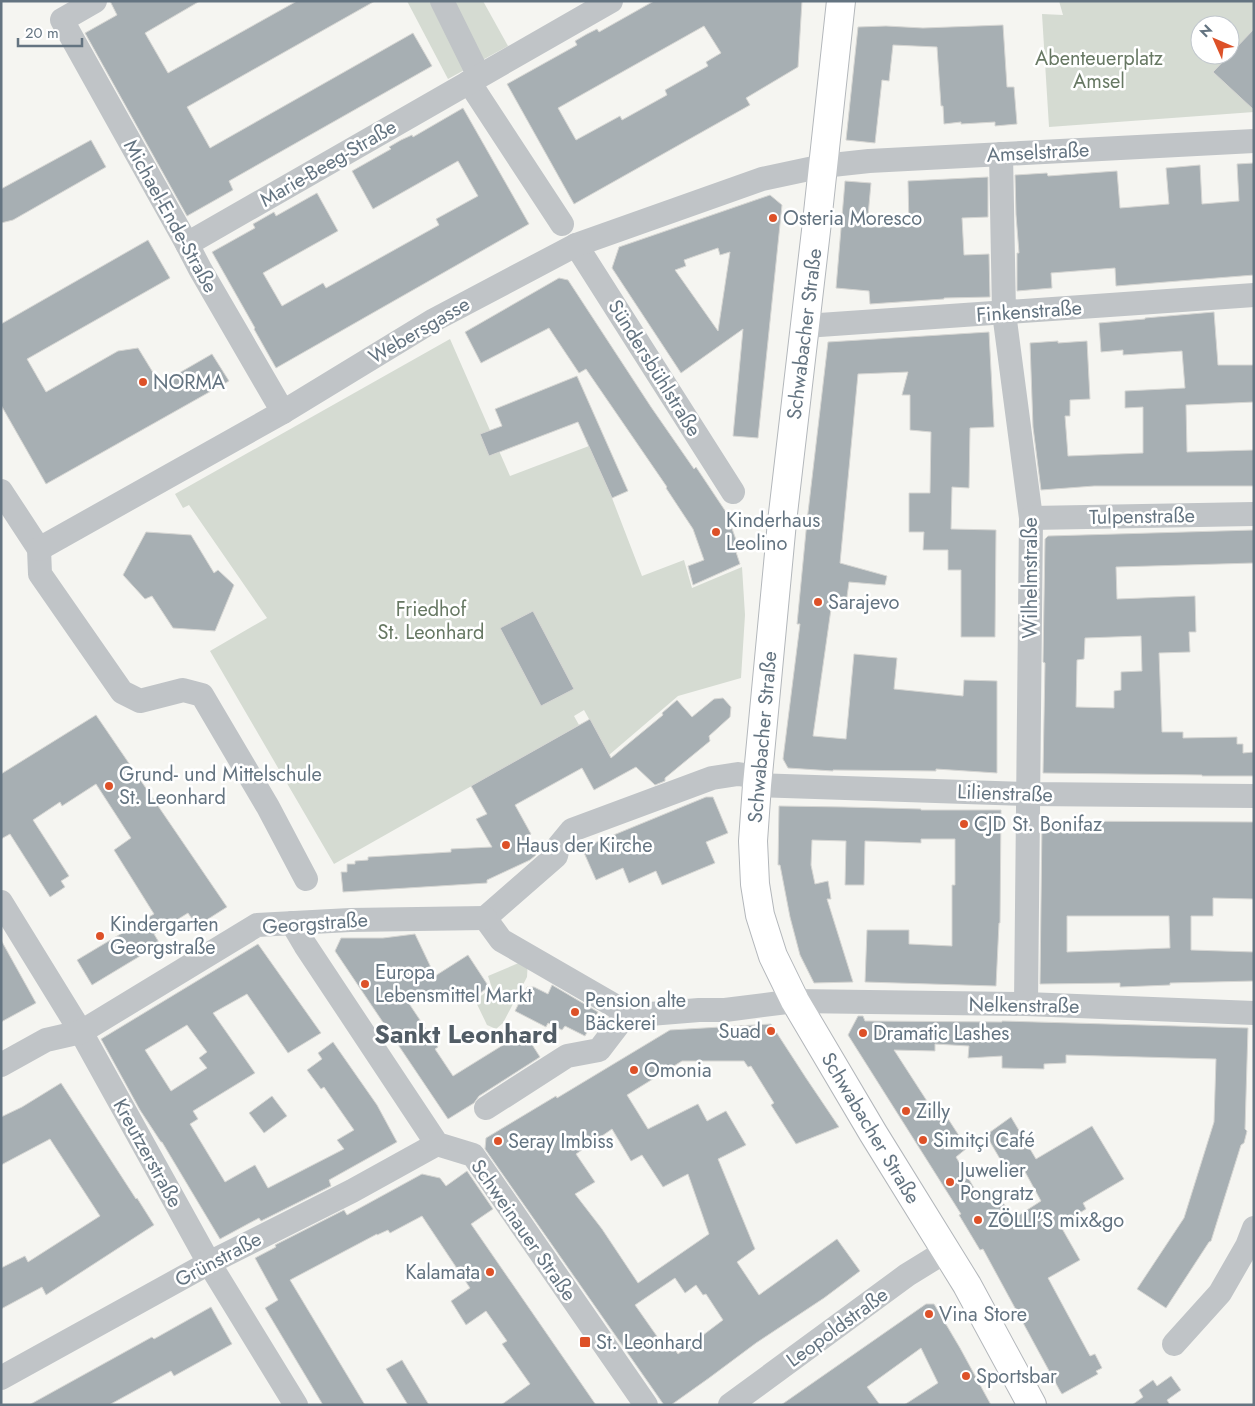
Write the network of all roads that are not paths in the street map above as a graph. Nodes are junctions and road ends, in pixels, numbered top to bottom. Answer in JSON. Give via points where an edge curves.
{"nodes":[{"id":1,"x":95,"y":1,"type":"edge"},
{"id":2,"x":442,"y":1,"type":"edge"},
{"id":3,"x":611,"y":1,"type":"edge"},
{"id":4,"x":841,"y":1,"type":"edge"},
{"id":5,"x":474,"y":79,"type":"junction"},
{"id":6,"x":1254,"y":141,"type":"edge"},
{"id":7,"x":1001,"y":154,"type":"junction"},
{"id":8,"x":823,"y":166,"type":"junction"},
{"id":9,"x":562,"y":224,"type":"dead end"},
{"id":10,"x":187,"y":244,"type":"junction"},
{"id":11,"x":576,"y":245,"type":"junction"},
{"id":12,"x":1254,"y":295,"type":"edge"},
{"id":13,"x":1004,"y":313,"type":"junction"},
{"id":14,"x":805,"y":326,"type":"junction"},
{"id":15,"x":283,"y":412,"type":"junction"},
{"id":16,"x":1,"y":491,"type":"edge"},
{"id":17,"x":733,"y":492,"type":"dead end"},
{"id":18,"x":1254,"y":514,"type":"edge"},
{"id":19,"x":1031,"y":518,"type":"junction"},
{"id":20,"x":39,"y":549,"type":"junction"},
{"id":21,"x":757,"y":781,"type":"junction"},
{"id":22,"x":1028,"y":794,"type":"junction"},
{"id":23,"x":1254,"y":796,"type":"edge"},
{"id":24,"x":306,"y":879,"type":"dead end"},
{"id":25,"x":1,"y":902,"type":"edge"},
{"id":26,"x":485,"y":918,"type":"junction"},
{"id":27,"x":292,"y":923,"type":"junction"},
{"id":28,"x":795,"y":1002,"type":"junction"},
{"id":29,"x":1026,"y":1004,"type":"junction"},
{"id":30,"x":1254,"y":1013,"type":"edge"},
{"id":31,"x":625,"y":1016,"type":"junction"},
{"id":32,"x":82,"y":1032,"type":"junction"},
{"id":33,"x":1,"y":1064,"type":"edge"},
{"id":34,"x":486,"y":1108,"type":"dead end"},
{"id":35,"x":437,"y":1144,"type":"junction"},
{"id":36,"x":1254,"y":1228,"type":"edge"},
{"id":37,"x":946,"y":1251,"type":"junction"},
{"id":38,"x":209,"y":1263,"type":"junction"},
{"id":39,"x":1174,"y":1344,"type":"dead end"},
{"id":40,"x":1,"y":1378,"type":"edge"},
{"id":41,"x":296,"y":1405,"type":"edge"},
{"id":42,"x":646,"y":1405,"type":"edge"},
{"id":43,"x":730,"y":1405,"type":"edge"},
{"id":44,"x":1032,"y":1405,"type":"edge"}],
"edges":[{"from":1,"to":10,"type":"street","name":"Michael-Ende-Straße","via":[[62,20]]},
{"from":2,"to":5,"type":"street"},
{"from":3,"to":5,"type":"street","name":"Marie-Beeg-Straße"},
{"from":4,"to":8,"type":"main road","name":"Schwabacher Straße"},
{"from":5,"to":9,"type":"street"},
{"from":5,"to":10,"type":"street","name":"Marie-Beeg-Straße"},
{"from":6,"to":7,"type":"street","name":"Amselstraße"},
{"from":7,"to":8,"type":"street","name":"Amselstraße"},
{"from":7,"to":13,"type":"street","name":"Wilhelmstraße"},
{"from":8,"to":11,"type":"street","name":"Webersgasse","via":[[762,179]]},
{"from":8,"to":14,"type":"main road","name":"Schwabacher Straße"},
{"from":10,"to":15,"type":"street","name":"Michael-Ende-Straße"},
{"from":11,"to":15,"type":"street","name":"Webersgasse","via":[[434,320]]},
{"from":11,"to":17,"type":"street","name":"Sündersbühlstraße"},
{"from":12,"to":13,"type":"street","name":"Finkenstraße"},
{"from":13,"to":14,"type":"street","name":"Finkenstraße"},
{"from":13,"to":19,"type":"street","name":"Wilhelmstraße"},
{"from":14,"to":21,"type":"main road","name":"Schwabacher Straße"},
{"from":15,"to":20,"type":"street","name":"Webersgasse"},
{"from":16,"to":20,"type":"street"},
{"from":18,"to":19,"type":"street","name":"Tulpenstraße"},
{"from":19,"to":22,"type":"street","name":"Wilhelmstraße"},
{"from":20,"to":24,"type":"street","via":[[40,574],[122,692],[140,701],[183,690],[202,695]]},
{"from":21,"to":22,"type":"street","name":"Lilienstraße"},
{"from":21,"to":26,"type":"street","name":"Lilienstraße","via":[[738,774],[712,778],[572,830],[558,847],[556,856]]},
{"from":21,"to":28,"type":"main road","name":"Schwabacher Straße","via":[[752,841],[759,908],[773,956]]},
{"from":22,"to":23,"type":"street","name":"Lilienstraße"},
{"from":22,"to":29,"type":"street","name":"Wilhelmstraße"},
{"from":25,"to":32,"type":"street","name":"Kreutzerstraße"},
{"from":26,"to":27,"type":"street","name":"Georgstraße"},
{"from":26,"to":31,"type":"street","via":[[501,940],[615,1006]]},
{"from":27,"to":32,"type":"street","name":"Georgstraße","via":[[257,925]]},
{"from":27,"to":35,"type":"street"},
{"from":28,"to":29,"type":"street","name":"Nelkenstraße"},
{"from":28,"to":31,"type":"street"},
{"from":28,"to":37,"type":"main road","name":"Schwabacher Straße"},
{"from":29,"to":30,"type":"street","name":"Nelkenstraße"},
{"from":31,"to":34,"type":"street","via":[[598,1050],[568,1056]]},
{"from":32,"to":33,"type":"street","name":"Georgstraße","via":[[46,1040]]},
{"from":32,"to":38,"type":"street","name":"Kreutzerstraße"},
{"from":35,"to":38,"type":"street","name":"Grünstraße"},
{"from":35,"to":42,"type":"street","name":"Schweinauer Straße","via":[[474,1155]]},
{"from":36,"to":39,"type":"street","via":[[1220,1293]]},
{"from":37,"to":43,"type":"street","name":"Leopoldstraße","via":[[907,1275]]},
{"from":37,"to":44,"type":"main road","name":"Schwabacher Straße"},
{"from":38,"to":40,"type":"street","name":"Grünstraße"},
{"from":38,"to":41,"type":"street","name":"Kreutzerstraße"}]}
